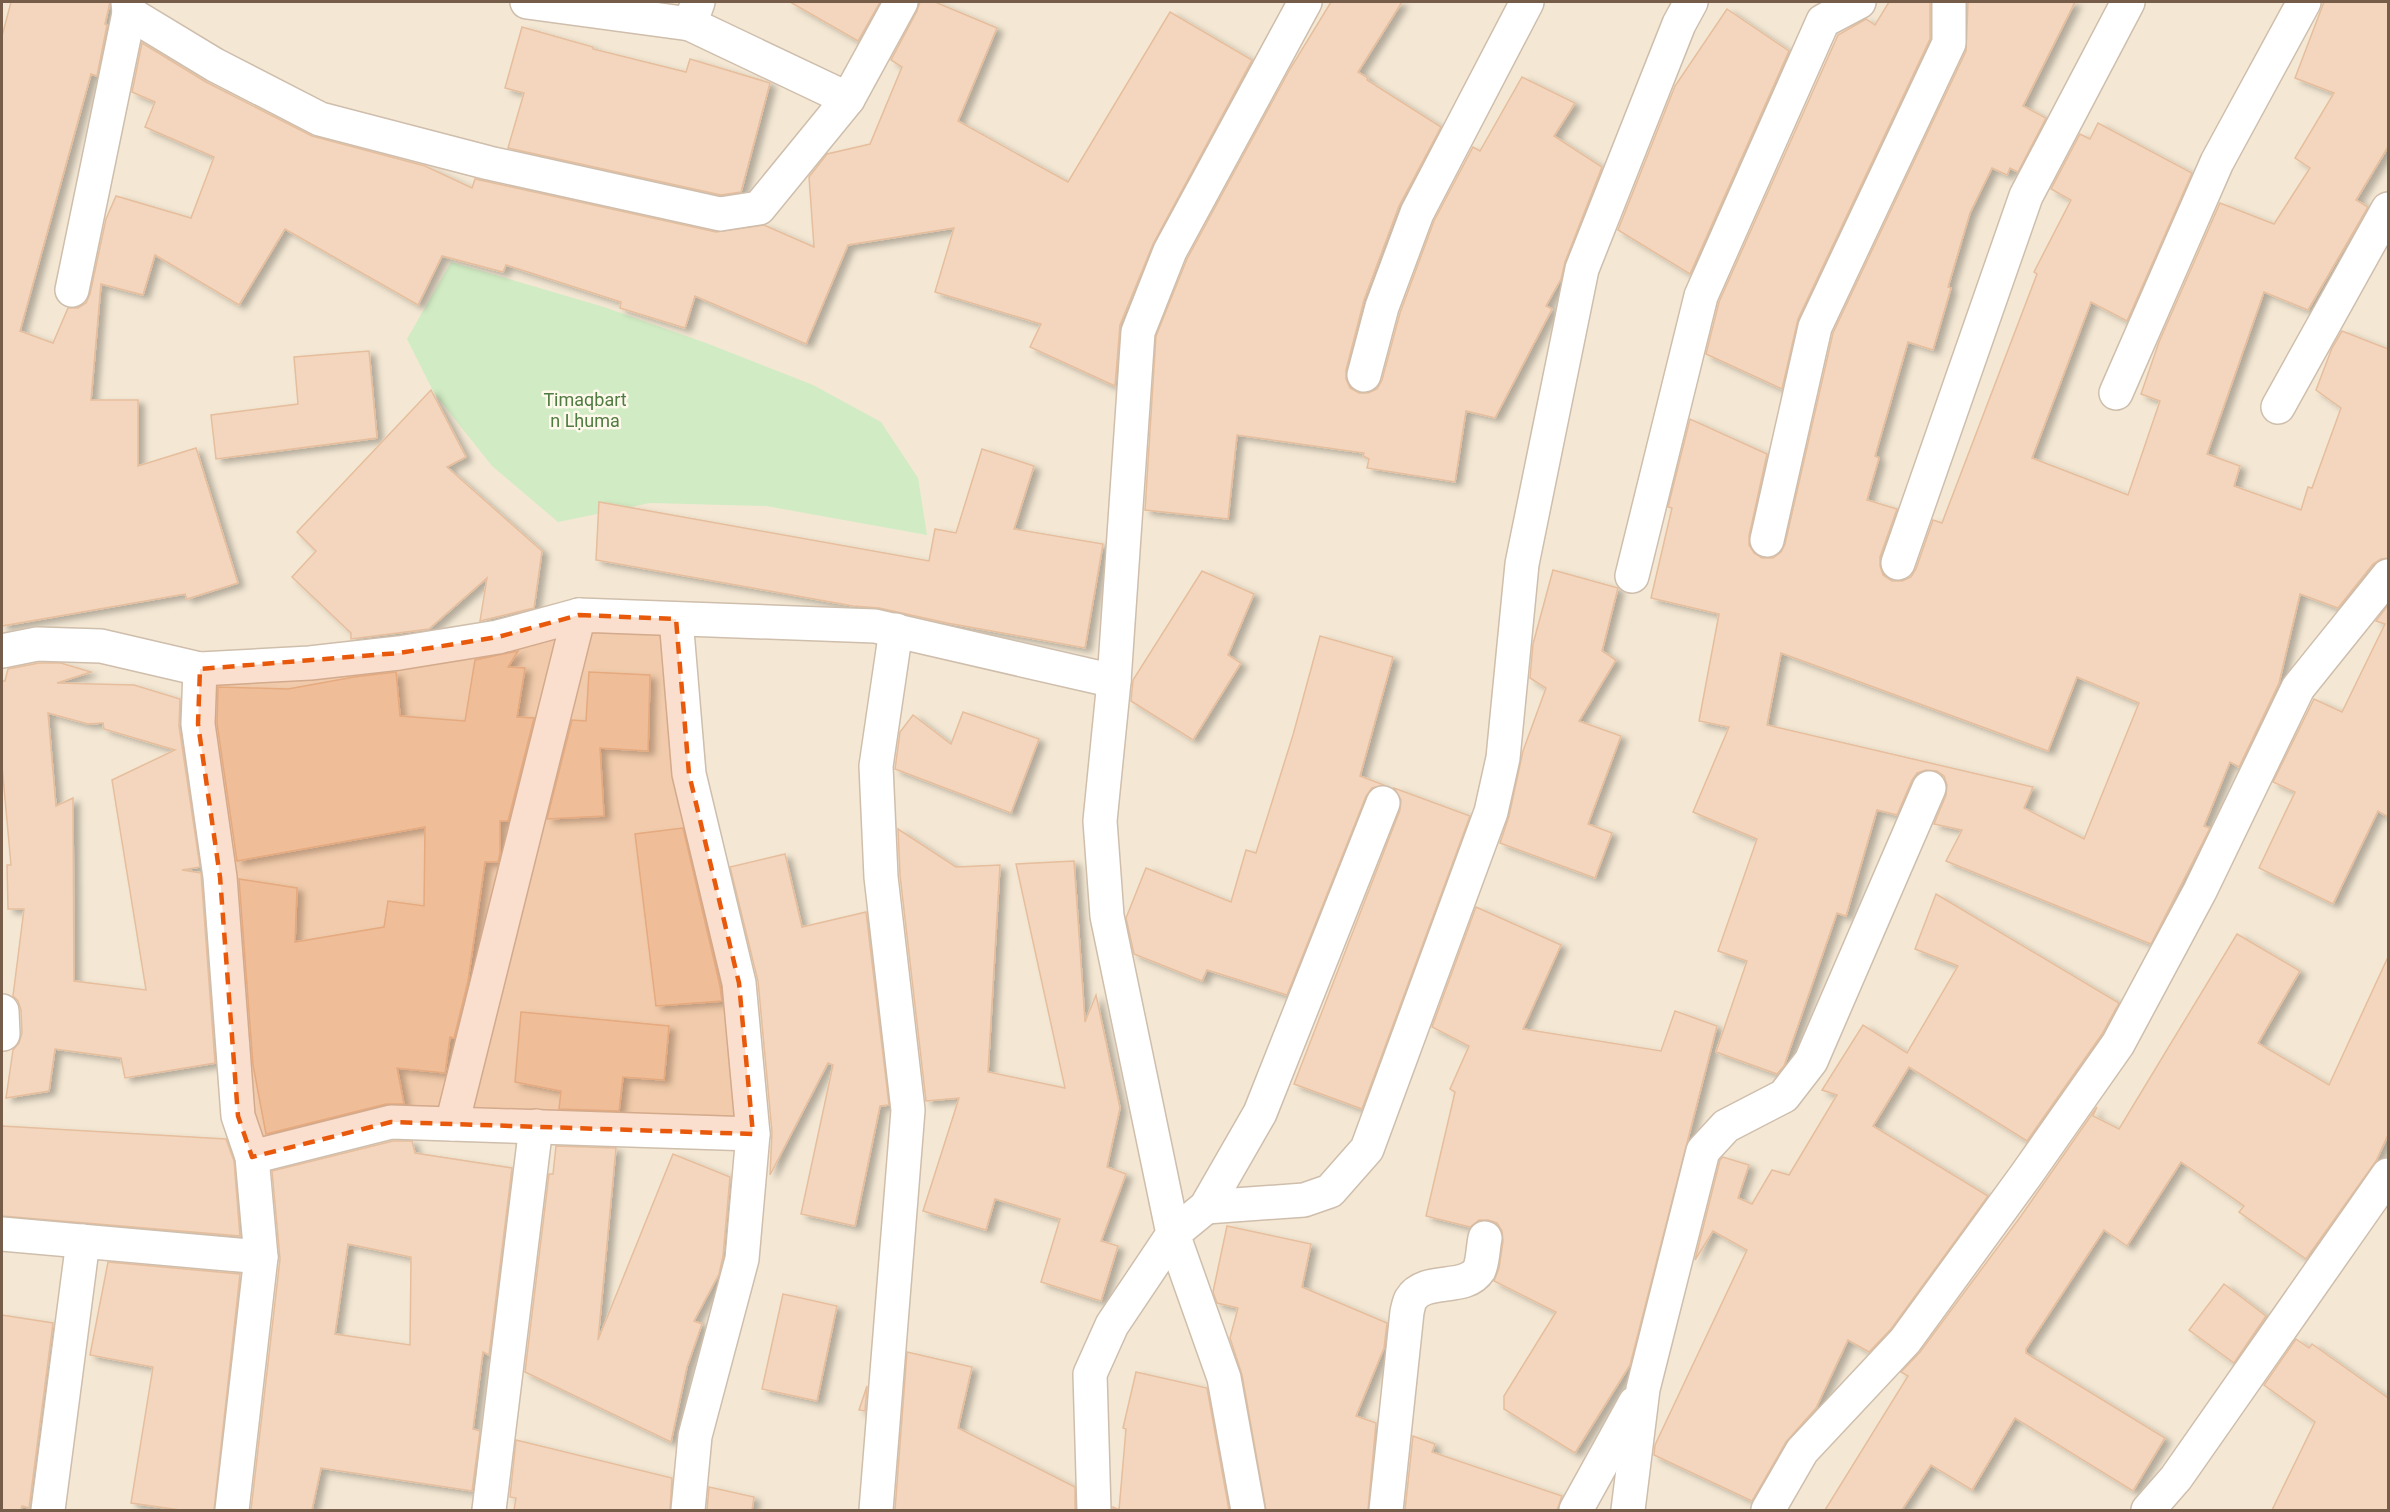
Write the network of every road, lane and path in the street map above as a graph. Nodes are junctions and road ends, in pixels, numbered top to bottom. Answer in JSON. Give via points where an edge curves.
{"nodes":[{"id":1,"x":527,"y":2,"type":"edge"},
{"id":2,"x":901,"y":2,"type":"edge"},
{"id":3,"x":1305,"y":2,"type":"edge"},
{"id":4,"x":1527,"y":2,"type":"edge"},
{"id":5,"x":1691,"y":2,"type":"edge"},
{"id":6,"x":1859,"y":2,"type":"edge"},
{"id":7,"x":1950,"y":2,"type":"edge"},
{"id":8,"x":2128,"y":2,"type":"edge"},
{"id":9,"x":2304,"y":2,"type":"edge"},
{"id":10,"x":128,"y":7,"type":"edge"},
{"id":11,"x":694,"y":13,"type":"edge"},
{"id":12,"x":848,"y":99,"type":"junction"},
{"id":13,"x":2388,"y":209,"type":"edge"},
{"id":14,"x":72,"y":290,"type":"dead end"},
{"id":15,"x":1364,"y":375,"type":"dead end"},
{"id":16,"x":2116,"y":393,"type":"dead end"},
{"id":17,"x":2278,"y":407,"type":"dead end"},
{"id":18,"x":1767,"y":540,"type":"dead end"},
{"id":19,"x":1898,"y":563,"type":"dead end"},
{"id":20,"x":1632,"y":576,"type":"dead end"},
{"id":21,"x":2388,"y":576,"type":"edge"},
{"id":22,"x":579,"y":615,"type":"junction"},
{"id":23,"x":676,"y":619,"type":"junction"},
{"id":24,"x":896,"y":630,"type":"junction"},
{"id":25,"x":2,"y":651,"type":"edge"},
{"id":26,"x":200,"y":669,"type":"junction"},
{"id":27,"x":1114,"y":681,"type":"junction"},
{"id":28,"x":1929,"y":788,"type":"dead end"},
{"id":29,"x":1383,"y":804,"type":"dead end"},
{"id":30,"x":452,"y":1124,"type":"junction"},
{"id":31,"x":536,"y":1126,"type":"junction"},
{"id":32,"x":753,"y":1134,"type":"junction"},
{"id":33,"x":252,"y":1157,"type":"junction"},
{"id":34,"x":2388,"y":1175,"type":"edge"},
{"id":35,"x":1206,"y":1207,"type":"junction"},
{"id":36,"x":2,"y":1234,"type":"edge"},
{"id":37,"x":1173,"y":1234,"type":"junction"},
{"id":38,"x":1485,"y":1238,"type":"dead end"},
{"id":39,"x":83,"y":1240,"type":"junction"},
{"id":40,"x":261,"y":1257,"type":"junction"},
{"id":41,"x":1643,"y":1389,"type":"junction"},
{"id":42,"x":48,"y":1510,"type":"edge"},
{"id":43,"x":232,"y":1510,"type":"edge"},
{"id":44,"x":489,"y":1510,"type":"edge"},
{"id":45,"x":688,"y":1510,"type":"edge"},
{"id":46,"x":876,"y":1510,"type":"edge"},
{"id":47,"x":1094,"y":1510,"type":"edge"},
{"id":48,"x":1248,"y":1510,"type":"edge"},
{"id":49,"x":1386,"y":1510,"type":"edge"},
{"id":50,"x":1576,"y":1510,"type":"edge"},
{"id":51,"x":1628,"y":1510,"type":"edge"},
{"id":52,"x":1768,"y":1510,"type":"edge"},
{"id":53,"x":2148,"y":1510,"type":"edge"}],
"edges":[{"from":1,"to":11,"type":"street"},
{"from":2,"to":12,"type":"street"},
{"from":3,"to":27,"type":"street","via":[[1170,250],[1137,332]]},
{"from":4,"to":15,"type":"street","via":[[1417,213],[1382,307]]},
{"from":5,"to":35,"type":"street","via":[[1582,269],[1522,564],[1503,758],[1491,812],[1367,1149],[1330,1191],[1304,1200]]},
{"from":6,"to":20,"type":"street","via":[[1822,21],[1701,296]]},
{"from":7,"to":18,"type":"street","via":[[1949,43],[1815,327]]},
{"from":8,"to":19,"type":"street","via":[[2026,196]]},
{"from":9,"to":16,"type":"street","via":[[2217,162]]},
{"from":10,"to":12,"type":"street","via":[[214,65],[320,119],[489,163],[720,214],[759,208]]},
{"from":10,"to":14,"type":"street"},
{"from":11,"to":12,"type":"street"},
{"from":13,"to":17,"type":"street"},
{"from":21,"to":52,"type":"street","via":[[2298,688],[2200,891],[2118,1044],[1905,1341],[1802,1451]]},
{"from":22,"to":23,"type":"street"},
{"from":22,"to":26,"type":"street","via":[[498,637],[399,653]]},
{"from":22,"to":30,"type":"street"},
{"from":23,"to":24,"type":"street"},
{"from":23,"to":32,"type":"street","via":[[689,774],[739,983]]},
{"from":24,"to":27,"type":"street"},
{"from":24,"to":46,"type":"street","via":[[876,766],[881,878],[908,1110]]},
{"from":25,"to":26,"type":"street","via":[[37,644],[101,646]]},
{"from":26,"to":33,"type":"street","via":[[198,724],[220,877],[238,1116]]},
{"from":27,"to":37,"type":"street","via":[[1100,821],[1107,916]]},
{"from":28,"to":41,"type":"street","via":[[1811,1061],[1784,1096],[1726,1126],[1703,1151]]},
{"from":29,"to":35,"type":"street","via":[[1260,1113]]},
{"from":30,"to":31,"type":"street"},
{"from":30,"to":33,"type":"street","via":[[391,1122]]},
{"from":31,"to":32,"type":"street"},
{"from":31,"to":44,"type":"street"},
{"from":32,"to":45,"type":"street","via":[[741,1259],[694,1436]]},
{"from":33,"to":40,"type":"street"},
{"from":34,"to":53,"type":"street","via":[[2176,1478]]},
{"from":35,"to":37,"type":"street"},
{"from":36,"to":39,"type":"street"},
{"from":37,"to":47,"type":"street","via":[[1112,1325],[1089,1374]]},
{"from":37,"to":48,"type":"street","via":[[1224,1378]]},
{"from":38,"to":49,"type":"street","via":[[1479,1269],[1473,1275],[1420,1290],[1411,1298]]},
{"from":39,"to":40,"type":"street"},
{"from":39,"to":42,"type":"street"},
{"from":40,"to":43,"type":"street"},
{"from":41,"to":50,"type":"street"},
{"from":41,"to":51,"type":"street"}]}
